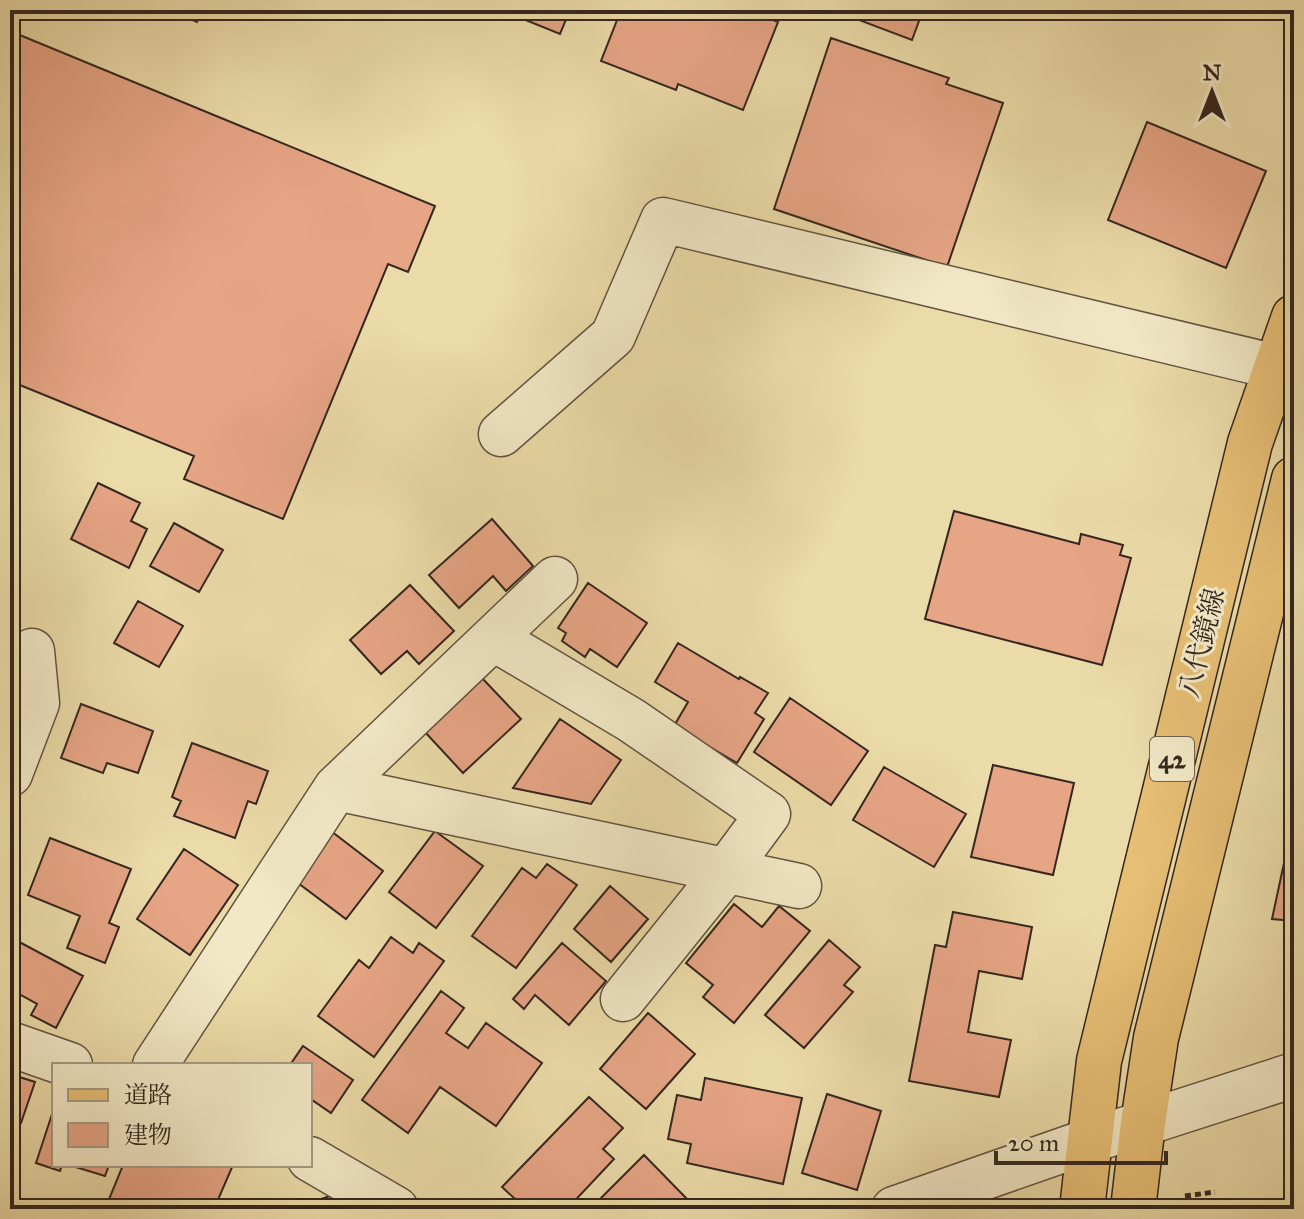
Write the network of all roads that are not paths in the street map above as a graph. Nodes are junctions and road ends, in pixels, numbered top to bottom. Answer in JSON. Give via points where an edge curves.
{"nodes":[{"id":1,"x":1294,"y":317,"type":"edge"},
{"id":2,"x":1276,"y":367,"type":"junction"},
{"id":3,"x":501,"y":434,"type":"dead end"},
{"id":4,"x":1294,"y":479,"type":"edge"},
{"id":5,"x":555,"y":579,"type":"dead end"},
{"id":6,"x":493,"y":638,"type":"junction"},
{"id":7,"x":32,"y":651,"type":"dead end"},
{"id":8,"x":10,"y":774,"type":"edge"},
{"id":9,"x":336,"y":788,"type":"junction"},
{"id":10,"x":726,"y":871,"type":"junction"},
{"id":11,"x":799,"y":886,"type":"dead end"},
{"id":12,"x":623,"y":999,"type":"dead end"},
{"id":13,"x":10,"y":1044,"type":"edge"},
{"id":14,"x":64,"y":1063,"type":"edge"},
{"id":15,"x":156,"y":1063,"type":"edge"},
{"id":16,"x":1294,"y":1075,"type":"edge"},
{"id":17,"x":1143,"y":1123,"type":"junction"},
{"id":18,"x":1089,"y":1141,"type":"junction"},
{"id":19,"x":312,"y":1160,"type":"edge"},
{"id":20,"x":1153,"y":1203,"type":"edge"},
{"id":21,"x":396,"y":1209,"type":"edge"},
{"id":22,"x":894,"y":1209,"type":"edge"},
{"id":23,"x":1082,"y":1209,"type":"edge"}],
"edges":[{"from":1,"to":2,"type":"main road","name":"八代鏡線","number":"42"},
{"from":2,"to":3,"type":"street","via":[[663,220],[613,336]]},
{"from":2,"to":18,"type":"main road","name":"八代鏡線","number":"42","via":[[1250,443],[1099,1061]]},
{"from":4,"to":17,"type":"main road","name":"八代鏡線","number":"42","via":[[1156,1038]]},
{"from":5,"to":6,"type":"street"},
{"from":6,"to":9,"type":"street"},
{"from":6,"to":10,"type":"street","via":[[631,720],[768,814]]},
{"from":7,"to":8,"type":"street","via":[[37,703]]},
{"from":9,"to":10,"type":"street"},
{"from":9,"to":15,"type":"street"},
{"from":10,"to":11,"type":"street"},
{"from":10,"to":12,"type":"street"},
{"from":13,"to":14,"type":"street"},
{"from":16,"to":17,"type":"street"},
{"from":17,"to":18,"type":"street"},
{"from":17,"to":20,"type":"main road","name":"八代鏡線","number":"42"},
{"from":18,"to":22,"type":"street"},
{"from":18,"to":23,"type":"main road","name":"八代鏡線","number":"42"},
{"from":19,"to":21,"type":"street"}]}
